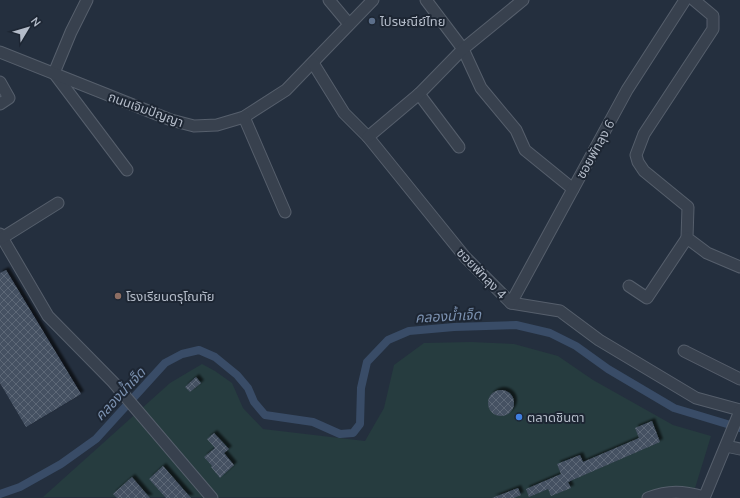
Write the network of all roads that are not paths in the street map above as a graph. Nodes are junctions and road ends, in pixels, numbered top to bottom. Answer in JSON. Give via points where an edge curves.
{"nodes":[{"id":1,"x":86,"y":0,"type":"edge"},
{"id":2,"x":329,"y":0,"type":"edge"},
{"id":3,"x":373,"y":0,"type":"edge"},
{"id":4,"x":426,"y":0,"type":"edge"},
{"id":5,"x":523,"y":0,"type":"edge"},
{"id":6,"x":685,"y":0,"type":"edge"},
{"id":7,"x":694,"y":0,"type":"edge"},
{"id":8,"x":349,"y":24,"type":"junction"},
{"id":9,"x":463,"y":49,"type":"junction"},
{"id":10,"x":0,"y":52,"type":"edge"},
{"id":11,"x":313,"y":63,"type":"junction"},
{"id":12,"x":54,"y":73,"type":"junction"},
{"id":13,"x":0,"y":82,"type":"edge"},
{"id":14,"x":419,"y":94,"type":"junction"},
{"id":15,"x":0,"y":104,"type":"edge"},
{"id":16,"x":244,"y":117,"type":"junction"},
{"id":17,"x":368,"y":137,"type":"junction"},
{"id":18,"x":459,"y":147,"type":"dead end"},
{"id":19,"x":127,"y":170,"type":"dead end"},
{"id":20,"x":573,"y":189,"type":"junction"},
{"id":21,"x":58,"y":203,"type":"dead end"},
{"id":22,"x":285,"y":212,"type":"dead end"},
{"id":23,"x":1,"y":236,"type":"edge"},
{"id":24,"x":687,"y":238,"type":"junction"},
{"id":25,"x":740,"y":267,"type":"edge"},
{"id":26,"x":629,"y":286,"type":"dead end"},
{"id":27,"x":511,"y":303,"type":"junction"},
{"id":28,"x":684,"y":351,"type":"dead end"},
{"id":29,"x":740,"y":379,"type":"edge"},
{"id":30,"x":740,"y":411,"type":"edge"},
{"id":31,"x":727,"y":444,"type":"junction"},
{"id":32,"x":740,"y":449,"type":"edge"},
{"id":33,"x":652,"y":497,"type":"edge"},
{"id":34,"x":212,"y":498,"type":"edge"},
{"id":35,"x":704,"y":498,"type":"edge"}],
"edges":[{"from":1,"to":12,"type":"street"},
{"from":2,"to":8,"type":"street"},
{"from":3,"to":8,"type":"street","name":"ถนนเจิมปัญญา"},
{"from":4,"to":9,"type":"street"},
{"from":5,"to":9,"type":"street"},
{"from":6,"to":20,"type":"street","name":"ซอยพัทลุง 6","via":[[627,90]]},
{"from":7,"to":24,"type":"street","via":[[713,16],[713,29],[644,134],[636,155],[644,171],[688,207]]},
{"from":8,"to":11,"type":"street","name":"ถนนเจิมปัญญา"},
{"from":9,"to":14,"type":"street"},
{"from":9,"to":20,"type":"street","via":[[481,88],[516,130],[525,150]]},
{"from":10,"to":12,"type":"street","name":"ถนนเจิมปัญญา"},
{"from":11,"to":16,"type":"street","name":"ถนนเจิมปัญญา","via":[[282,93]]},
{"from":11,"to":17,"type":"street","name":"ซอยพัทลุง 4","via":[[344,113]]},
{"from":12,"to":16,"type":"street","name":"ถนนเจิมปัญญา","via":[[171,120],[194,126],[218,125]]},
{"from":12,"to":19,"type":"street"},
{"from":13,"to":15,"type":"street","via":[[9,98]]},
{"from":14,"to":17,"type":"street"},
{"from":14,"to":18,"type":"street"},
{"from":16,"to":22,"type":"street"},
{"from":17,"to":27,"type":"street","name":"ซอยพัทลุง 4","via":[[464,257]]},
{"from":20,"to":27,"type":"street","name":"ซอยพัทลุง 6"},
{"from":21,"to":23,"type":"street"},
{"from":23,"to":34,"type":"street","via":[[48,316],[113,382]]},
{"from":24,"to":25,"type":"street","via":[[707,253]]},
{"from":24,"to":26,"type":"street","via":[[646,298]]},
{"from":27,"to":30,"type":"street","name":"ซอยพัทลุง 4","via":[[560,311],[599,340],[696,398]]},
{"from":28,"to":29,"type":"street"},
{"from":30,"to":31,"type":"street"},
{"from":31,"to":32,"type":"street"},
{"from":31,"to":35,"type":"street"},
{"from":33,"to":35,"type":"street","via":[[673,491]]}]}
